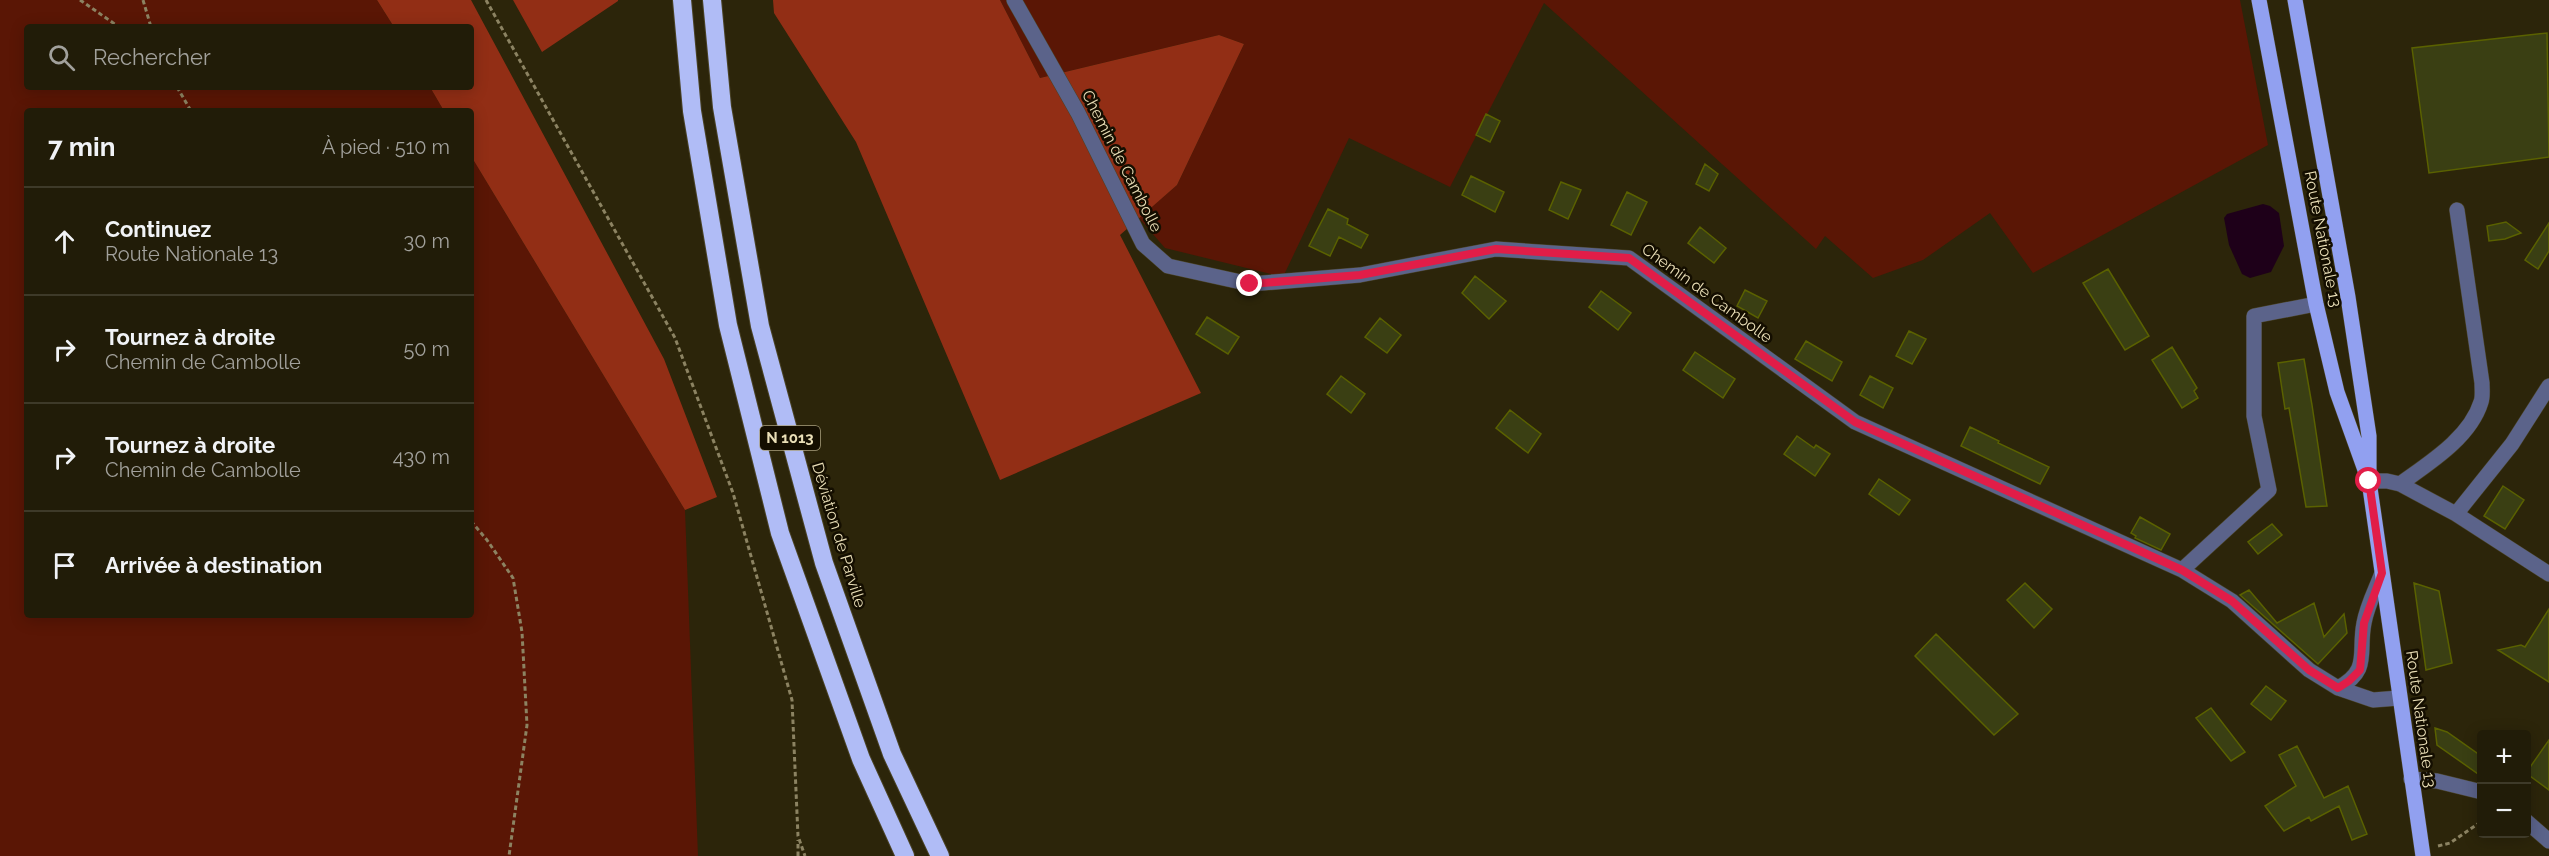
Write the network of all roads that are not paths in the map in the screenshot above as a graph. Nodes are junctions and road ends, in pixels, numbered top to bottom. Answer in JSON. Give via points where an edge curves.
{"nodes":[{"id":1,"x":682,"y":0,"type":"edge"},
{"id":2,"x":712,"y":0,"type":"edge"},
{"id":3,"x":1014,"y":0,"type":"edge"},
{"id":4,"x":2259,"y":0,"type":"edge"},
{"id":5,"x":2295,"y":0,"type":"edge"},
{"id":6,"x":2457,"y":210,"type":"dead end"},
{"id":7,"x":2316,"y":303,"type":"junction"},
{"id":8,"x":2549,"y":386,"type":"edge"},
{"id":9,"x":2369,"y":481,"type":"junction"},
{"id":10,"x":2400,"y":484,"type":"junction"},
{"id":11,"x":2456,"y":514,"type":"junction"},
{"id":12,"x":2182,"y":570,"type":"junction"},
{"id":13,"x":2382,"y":573,"type":"junction"},
{"id":14,"x":2549,"y":574,"type":"edge"},
{"id":15,"x":2338,"y":688,"type":"junction"},
{"id":16,"x":2399,"y":698,"type":"junction"},
{"id":17,"x":2412,"y":779,"type":"junction"},
{"id":18,"x":2477,"y":789,"type":"edge"},
{"id":19,"x":2531,"y":825,"type":"edge"},
{"id":20,"x":2549,"y":841,"type":"edge"},
{"id":21,"x":2422,"y":853,"type":"edge"},
{"id":22,"x":905,"y":856,"type":"edge"},
{"id":23,"x":940,"y":856,"type":"edge"}],
"edges":[{"from":1,"to":22,"type":"highway","number":"N 1013","via":[[692,111],[728,324],[780,533],[861,759]]},
{"from":2,"to":23,"type":"highway","name":"Déviation de Parville","number":"N 1013","via":[[722,107],[766,349],[824,563],[892,754]]},
{"from":3,"to":12,"type":"street","name":"Chemin de Cambolle","via":[[1078,113],[1143,244],[1168,266],[1250,284],[1360,275],[1496,249],[1629,258],[1855,422]]},
{"from":4,"to":7,"type":"main road","name":"Route Nationale 13"},
{"from":5,"to":9,"type":"main road","name":"Route Nationale 13","via":[[2348,297],[2368,436]]},
{"from":6,"to":10,"type":"street","via":[[2482,402],[2466,430]]},
{"from":7,"to":9,"type":"main road","name":"Route Nationale 13","via":[[2337,392]]},
{"from":7,"to":12,"type":"street","via":[[2254,316],[2254,416],[2269,490]]},
{"from":8,"to":11,"type":"street","via":[[2512,444]]},
{"from":9,"to":10,"type":"street"},
{"from":9,"to":13,"type":"main road","name":"Route Nationale 13"},
{"from":10,"to":11,"type":"street"},
{"from":11,"to":14,"type":"street"},
{"from":12,"to":15,"type":"street","name":"Chemin de Cambolle","via":[[2232,601],[2309,670]]},
{"from":13,"to":15,"type":"street","via":[[2364,623],[2360,670]]},
{"from":13,"to":16,"type":"main road","name":"Route Nationale 13"},
{"from":15,"to":16,"type":"street","name":"Chemin de Cambolle","via":[[2373,700]]},
{"from":16,"to":17,"type":"main road","name":"Route Nationale 13"},
{"from":17,"to":18,"type":"street"},
{"from":17,"to":21,"type":"main road","name":"Route Nationale 13"},
{"from":19,"to":20,"type":"street"}]}
